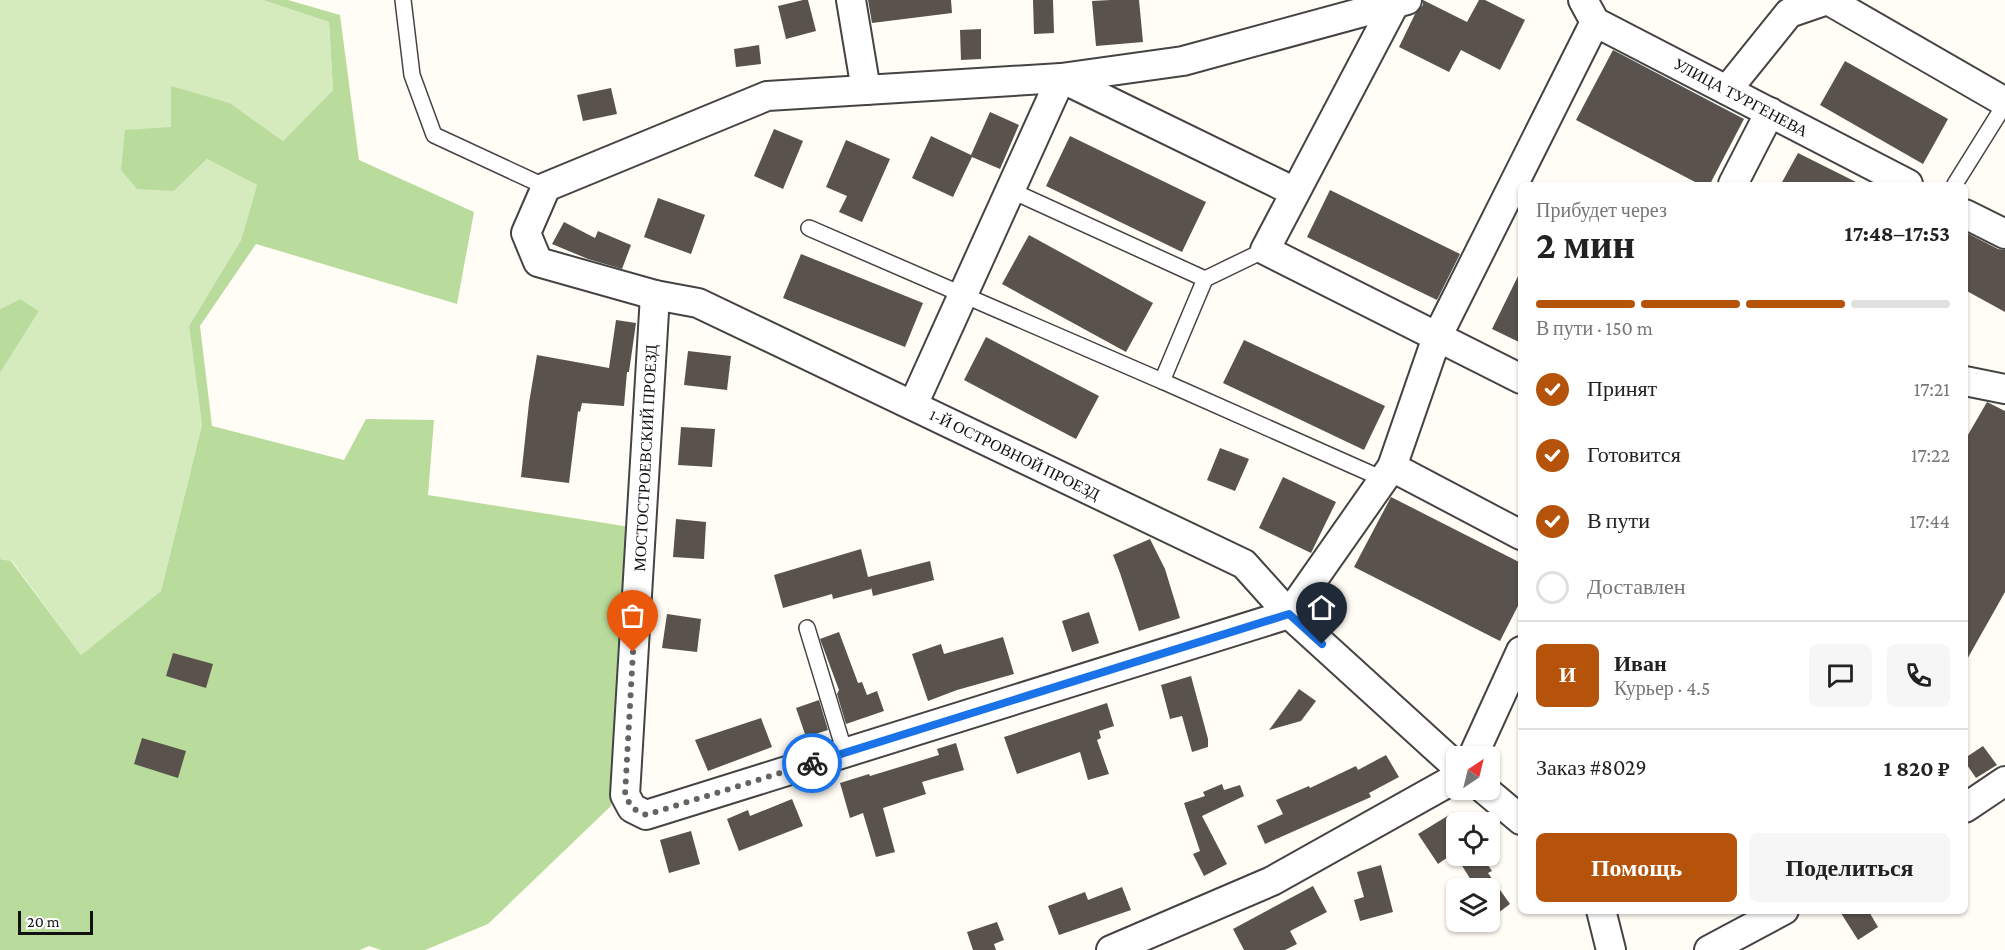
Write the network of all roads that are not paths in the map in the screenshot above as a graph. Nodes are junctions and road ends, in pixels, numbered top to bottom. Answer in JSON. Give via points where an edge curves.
{"nodes":[{"id":1,"x":403,"y":0,"type":"edge"},
{"id":2,"x":851,"y":0,"type":"edge"},
{"id":3,"x":1827,"y":0,"type":"edge"},
{"id":4,"x":1397,"y":2,"type":"edge"},
{"id":5,"x":1589,"y":11,"type":"edge"},
{"id":6,"x":1061,"y":78,"type":"junction"},
{"id":7,"x":866,"y":90,"type":"junction"},
{"id":8,"x":1727,"y":90,"type":"junction"},
{"id":9,"x":2005,"y":103,"type":"edge"},
{"id":10,"x":1770,"y":112,"type":"junction"},
{"id":11,"x":1734,"y":182,"type":"edge"},
{"id":12,"x":1904,"y":182,"type":"edge"},
{"id":13,"x":1956,"y":182,"type":"edge"},
{"id":14,"x":546,"y":187,"type":"junction"},
{"id":15,"x":1010,"y":190,"type":"junction"},
{"id":16,"x":1295,"y":192,"type":"junction"},
{"id":17,"x":1968,"y":216,"type":"edge"},
{"id":18,"x":809,"y":228,"type":"dead end"},
{"id":19,"x":2005,"y":234,"type":"edge"},
{"id":20,"x":1265,"y":250,"type":"junction"},
{"id":21,"x":1205,"y":279,"type":"junction"},
{"id":22,"x":962,"y":294,"type":"junction"},
{"id":23,"x":655,"y":295,"type":"junction"},
{"id":24,"x":1437,"y":337,"type":"junction"},
{"id":25,"x":1518,"y":378,"type":"edge"},
{"id":26,"x":1162,"y":381,"type":"junction"},
{"id":27,"x":1968,"y":382,"type":"edge"},
{"id":28,"x":2005,"y":389,"type":"edge"},
{"id":29,"x":913,"y":405,"type":"junction"},
{"id":30,"x":1387,"y":473,"type":"junction"},
{"id":31,"x":1518,"y":534,"type":"edge"},
{"id":32,"x":1289,"y":614,"type":"junction"},
{"id":33,"x":807,"y":628,"type":"dead end"},
{"id":34,"x":1518,"y":658,"type":"edge"},
{"id":35,"x":1478,"y":746,"type":"edge"},
{"id":36,"x":845,"y":753,"type":"junction"},
{"id":37,"x":1446,"y":757,"type":"edge"},
{"id":38,"x":2005,"y":781,"type":"edge"},
{"id":39,"x":1446,"y":784,"type":"edge"},
{"id":40,"x":1497,"y":800,"type":"edge"},
{"id":41,"x":1968,"y":806,"type":"edge"},
{"id":42,"x":1518,"y":817,"type":"edge"},
{"id":43,"x":1602,"y":914,"type":"edge"},
{"id":44,"x":1776,"y":914,"type":"edge"},
{"id":45,"x":1111,"y":950,"type":"edge"},
{"id":46,"x":1611,"y":950,"type":"edge"},
{"id":47,"x":1709,"y":950,"type":"edge"}],
"edges":[{"from":1,"to":14,"type":"lane","via":[[412,75],[434,135]]},
{"from":2,"to":7,"type":"street"},
{"from":3,"to":8,"type":"street","via":[[1789,13]]},
{"from":3,"to":9,"type":"street"},
{"from":4,"to":6,"type":"street","via":[[1183,61]]},
{"from":4,"to":16,"type":"street"},
{"from":5,"to":8,"type":"street","name":"УЛИЦА ТУРГЕНЕВА"},
{"from":5,"to":24,"type":"street"},
{"from":6,"to":7,"type":"street"},
{"from":6,"to":15,"type":"street"},
{"from":6,"to":16,"type":"street"},
{"from":7,"to":14,"type":"street","via":[[766,96]]},
{"from":8,"to":10,"type":"street","name":"УЛИЦА ТУРГЕНЕВА"},
{"from":9,"to":13,"type":"lane"},
{"from":10,"to":11,"type":"street"},
{"from":10,"to":12,"type":"street","name":"УЛИЦА ТУРГЕНЕВА"},
{"from":14,"to":23,"type":"street","name":"1-Й ОСТРОВНОЙ ПРОЕЗД","via":[[526,233],[538,262]]},
{"from":15,"to":21,"type":"lane"},
{"from":15,"to":22,"type":"street"},
{"from":16,"to":20,"type":"street"},
{"from":17,"to":19,"type":"street"},
{"from":18,"to":22,"type":"lane"},
{"from":20,"to":21,"type":"lane"},
{"from":20,"to":24,"type":"street"},
{"from":21,"to":26,"type":"lane"},
{"from":22,"to":26,"type":"lane"},
{"from":22,"to":29,"type":"street"},
{"from":23,"to":29,"type":"street","name":"1-Й ОСТРОВНОЙ ПРОЕЗД","via":[[698,303]]},
{"from":23,"to":36,"type":"street","name":"МОСТОСТРОЕВСКИЙ ПРОЕЗД","via":[[625,795],[632,808],[646,815]]},
{"from":24,"to":25,"type":"street"},
{"from":24,"to":30,"type":"street"},
{"from":26,"to":30,"type":"lane"},
{"from":27,"to":28,"type":"street"},
{"from":29,"to":32,"type":"street","name":"1-Й ОСТРОВНОЙ ПРОЕЗД","via":[[1244,564]]},
{"from":30,"to":31,"type":"street"},
{"from":30,"to":32,"type":"street"},
{"from":32,"to":36,"type":"street","name":"МОСТОСТРОЕВСКИЙ ПРОЕЗД"},
{"from":32,"to":37,"type":"street","name":"1-Й ОСТРОВНОЙ ПРОЕЗД"},
{"from":33,"to":36,"type":"lane"},
{"from":34,"to":35,"type":"street"},
{"from":38,"to":41,"type":"street"},
{"from":39,"to":45,"type":"street","via":[[1272,881]]},
{"from":40,"to":42,"type":"street"},
{"from":43,"to":46,"type":"street"},
{"from":44,"to":47,"type":"street"}]}
